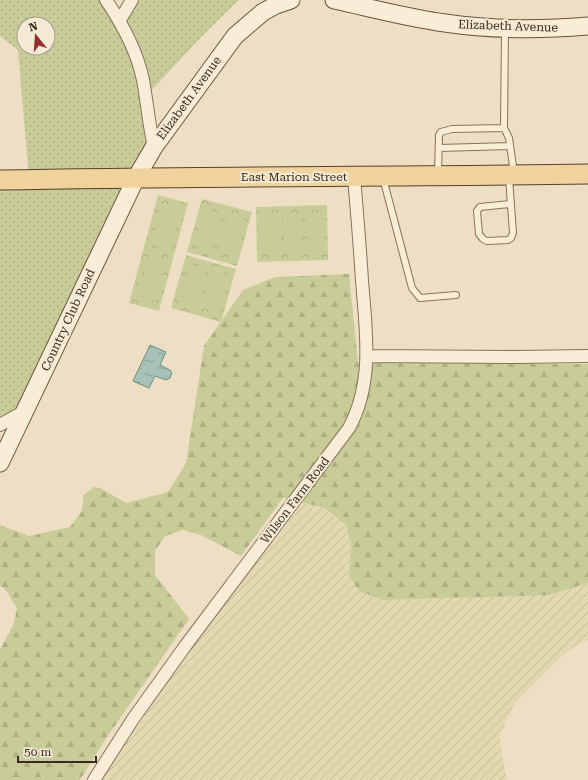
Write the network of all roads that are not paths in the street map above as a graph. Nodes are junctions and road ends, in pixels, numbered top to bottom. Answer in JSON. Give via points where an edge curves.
{"nodes":[{"id":1,"x":106,"y":0,"type":"edge"},
{"id":2,"x":132,"y":0,"type":"edge"},
{"id":3,"x":291,"y":0,"type":"edge"},
{"id":4,"x":334,"y":0,"type":"edge"},
{"id":5,"x":120,"y":20,"type":"junction"},
{"id":6,"x":588,"y":26,"type":"edge"},
{"id":7,"x":505,"y":28,"type":"junction"},
{"id":8,"x":504,"y":128,"type":"junction"},
{"id":9,"x":154,"y":146,"type":"junction"},
{"id":10,"x":510,"y":146,"type":"junction"},
{"id":11,"x":439,"y":148,"type":"junction"},
{"id":12,"x":588,"y":174,"type":"edge"},
{"id":13,"x":512,"y":175,"type":"junction"},
{"id":14,"x":438,"y":176,"type":"junction"},
{"id":15,"x":354,"y":177,"type":"junction"},
{"id":16,"x":382,"y":177,"type":"junction"},
{"id":17,"x":136,"y":178,"type":"junction"},
{"id":18,"x":0,"y":180,"type":"edge"},
{"id":19,"x":511,"y":204,"type":"junction"},
{"id":20,"x":456,"y":295,"type":"dead end"},
{"id":21,"x":368,"y":356,"type":"junction"},
{"id":22,"x":588,"y":356,"type":"edge"},
{"id":23,"x":25,"y":412,"type":"junction"},
{"id":24,"x":0,"y":425,"type":"edge"},
{"id":25,"x":0,"y":463,"type":"edge"},
{"id":26,"x":94,"y":780,"type":"edge"}],
"edges":[{"from":1,"to":5,"type":"street"},
{"from":2,"to":5,"type":"street"},
{"from":3,"to":9,"type":"street","name":"Elizabeth Avenue","via":[[263,12],[235,36]]},
{"from":4,"to":7,"type":"street","name":"Elizabeth Avenue","via":[[444,23]]},
{"from":5,"to":9,"type":"street","via":[[130,38],[143,79]]},
{"from":6,"to":7,"type":"street","name":"Elizabeth Avenue"},
{"from":7,"to":8,"type":"lane"},
{"from":8,"to":10,"type":"lane"},
{"from":8,"to":11,"type":"lane","via":[[452,128],[441,132]]},
{"from":9,"to":17,"type":"street","name":"Elizabeth Avenue"},
{"from":10,"to":11,"type":"lane"},
{"from":10,"to":13,"type":"lane"},
{"from":11,"to":14,"type":"lane"},
{"from":12,"to":13,"type":"main road","name":"East Marion Street"},
{"from":13,"to":14,"type":"main road","name":"East Marion Street"},
{"from":13,"to":19,"type":"lane"},
{"from":14,"to":16,"type":"main road","name":"East Marion Street"},
{"from":15,"to":16,"type":"main road","name":"East Marion Street"},
{"from":15,"to":17,"type":"main road","name":"East Marion Street"},
{"from":15,"to":21,"type":"street","name":"Wilson Farm Road"},
{"from":16,"to":20,"type":"lane","via":[[412,288],[420,298]]},
{"from":17,"to":18,"type":"main road","name":"East Marion Street"},
{"from":17,"to":23,"type":"street","name":"Country Club Road"},
{"from":19,"to":19,"type":"lane","via":[[514,232],[511,238],[494,241],[483,239],[479,234],[477,211],[480,207]]},
{"from":21,"to":22,"type":"street"},
{"from":21,"to":26,"type":"street","name":"Wilson Farm Road","via":[[363,394],[349,428],[186,644]]},
{"from":23,"to":24,"type":"street"},
{"from":23,"to":25,"type":"street","name":"Country Club Road"}]}
